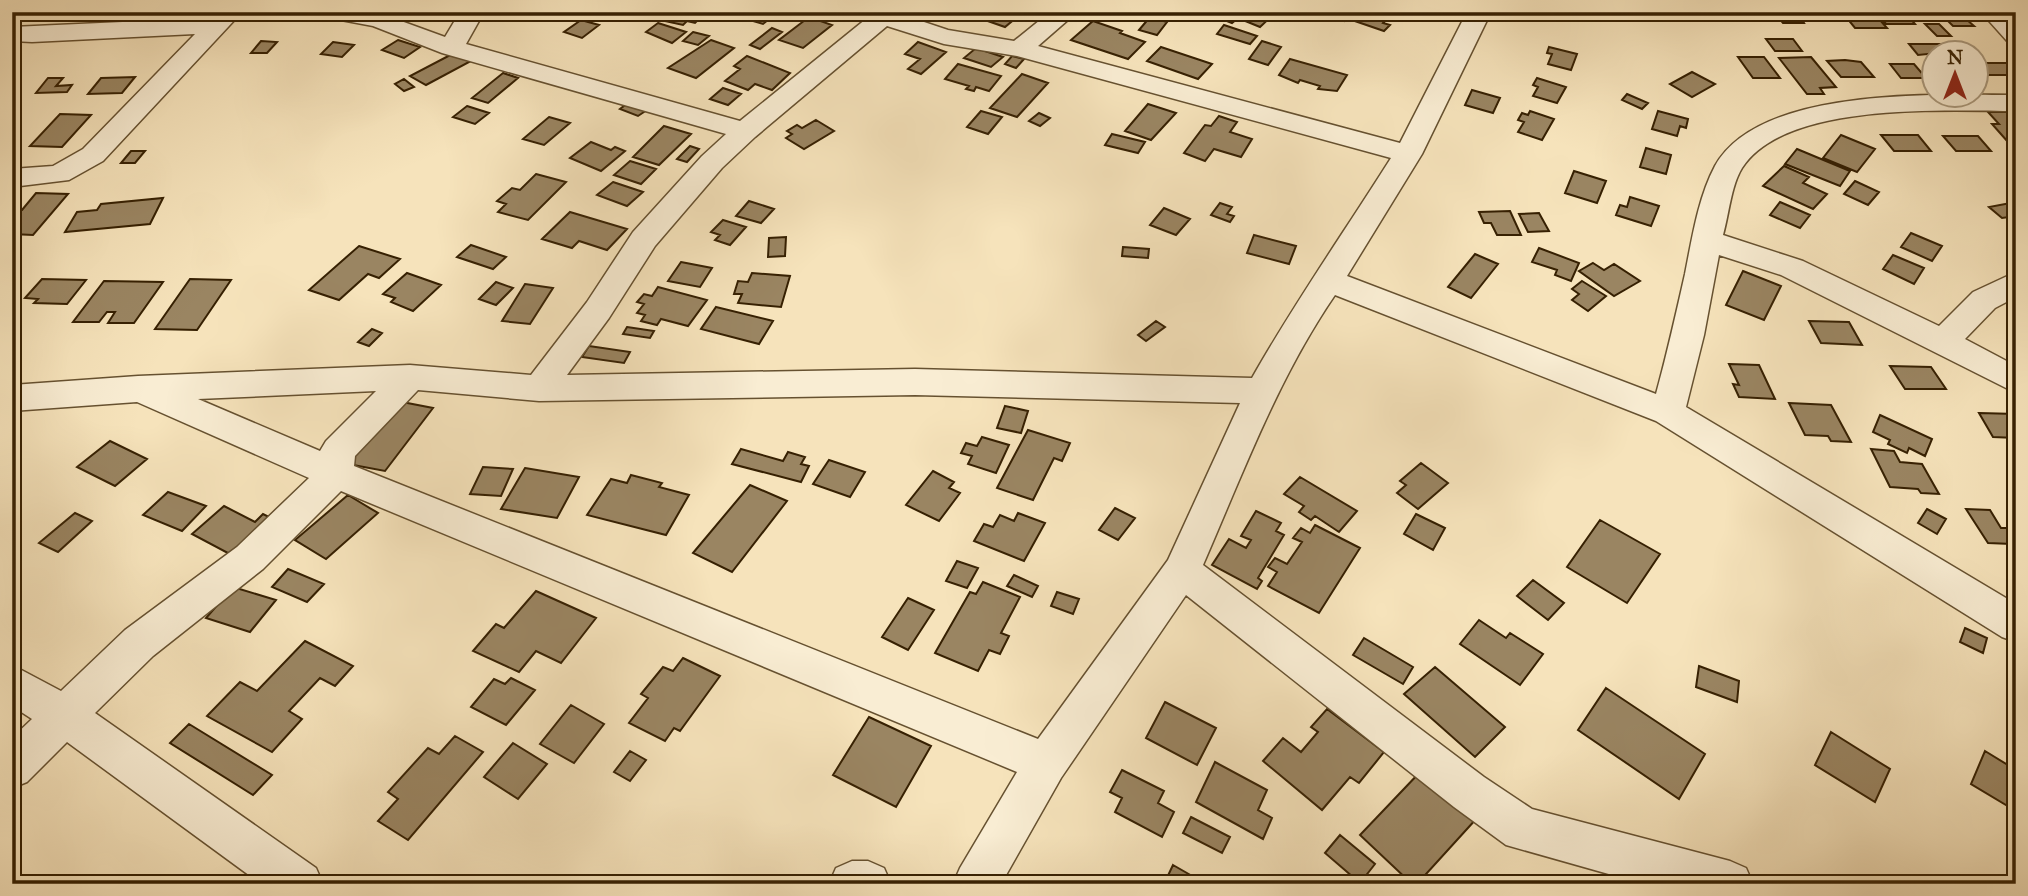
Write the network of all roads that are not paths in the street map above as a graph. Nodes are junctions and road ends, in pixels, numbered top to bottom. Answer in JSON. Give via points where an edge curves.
{"nodes":[{"id":1,"x":334,"y":12,"type":"edge"},
{"id":2,"x":472,"y":12,"type":"edge"},
{"id":3,"x":1065,"y":12,"type":"edge"},
{"id":4,"x":1479,"y":12,"type":"edge"},
{"id":5,"x":1993,"y":12,"type":"edge"},
{"id":6,"x":876,"y":14,"type":"edge"},
{"id":7,"x":224,"y":18,"type":"edge"},
{"id":8,"x":12,"y":34,"type":"edge"},
{"id":9,"x":2016,"y":36,"type":"edge"},
{"id":10,"x":451,"y":48,"type":"junction"},
{"id":11,"x":1020,"y":50,"type":"junction"},
{"id":12,"x":2016,"y":103,"type":"edge"},
{"id":13,"x":745,"y":131,"type":"junction"},
{"id":14,"x":1408,"y":154,"type":"junction"},
{"id":15,"x":14,"y":179,"type":"edge"},
{"id":16,"x":1707,"y":240,"type":"junction"},
{"id":17,"x":1329,"y":281,"type":"junction"},
{"id":18,"x":2016,"y":283,"type":"edge"},
{"id":19,"x":1943,"y":342,"type":"junction"},
{"id":20,"x":410,"y":377,"type":"junction"},
{"id":21,"x":2016,"y":380,"type":"edge"},
{"id":22,"x":539,"y":388,"type":"junction"},
{"id":23,"x":138,"y":389,"type":"junction"},
{"id":24,"x":1262,"y":391,"type":"junction"},
{"id":25,"x":12,"y":398,"type":"edge"},
{"id":26,"x":1668,"y":412,"type":"junction"},
{"id":27,"x":336,"y":474,"type":"junction"},
{"id":28,"x":1182,"y":570,"type":"junction"},
{"id":29,"x":2016,"y":625,"type":"edge"},
{"id":30,"x":12,"y":684,"type":"edge"},
{"id":31,"x":65,"y":716,"type":"junction"},
{"id":32,"x":1046,"y":763,"type":"junction"},
{"id":33,"x":12,"y":767,"type":"edge"},
{"id":34,"x":300,"y":884,"type":"edge"},
{"id":35,"x":852,"y":884,"type":"edge"},
{"id":36,"x":868,"y":884,"type":"edge"},
{"id":37,"x":976,"y":884,"type":"edge"},
{"id":38,"x":1730,"y":884,"type":"edge"}],
"edges":[{"from":1,"to":10,"type":"street","via":[[379,20]]},
{"from":2,"to":10,"type":"street"},
{"from":3,"to":11,"type":"street"},
{"from":4,"to":14,"type":"street"},
{"from":5,"to":9,"type":"street"},
{"from":6,"to":11,"type":"street","via":[[944,37]]},
{"from":6,"to":13,"type":"street"},
{"from":7,"to":8,"type":"street"},
{"from":7,"to":15,"type":"street","via":[[93,155],[59,174]]},
{"from":10,"to":13,"type":"street"},
{"from":11,"to":14,"type":"street"},
{"from":12,"to":16,"type":"street","via":[[1835,109],[1774,130],[1749,143],[1730,164]]},
{"from":13,"to":22,"type":"street","via":[[644,239]]},
{"from":14,"to":17,"type":"street"},
{"from":16,"to":19,"type":"street","via":[[1792,268]]},
{"from":16,"to":26,"type":"street"},
{"from":17,"to":24,"type":"street","via":[[1298,325]]},
{"from":17,"to":26,"type":"street"},
{"from":18,"to":19,"type":"street","via":[[1984,300]]},
{"from":19,"to":21,"type":"street"},
{"from":20,"to":22,"type":"street"},
{"from":20,"to":23,"type":"street"},
{"from":20,"to":27,"type":"street","via":[[338,451]]},
{"from":22,"to":24,"type":"street","via":[[915,382]]},
{"from":23,"to":25,"type":"street"},
{"from":23,"to":27,"type":"street"},
{"from":24,"to":28,"type":"street"},
{"from":26,"to":29,"type":"street"},
{"from":27,"to":31,"type":"street","via":[[250,558],[139,643]]},
{"from":27,"to":32,"type":"street"},
{"from":28,"to":32,"type":"street"},
{"from":28,"to":38,"type":"street","via":[[1522,829]]},
{"from":30,"to":31,"type":"street"},
{"from":31,"to":33,"type":"street"},
{"from":31,"to":34,"type":"street"},
{"from":32,"to":37,"type":"street"},
{"from":35,"to":36,"type":"street"}]}
